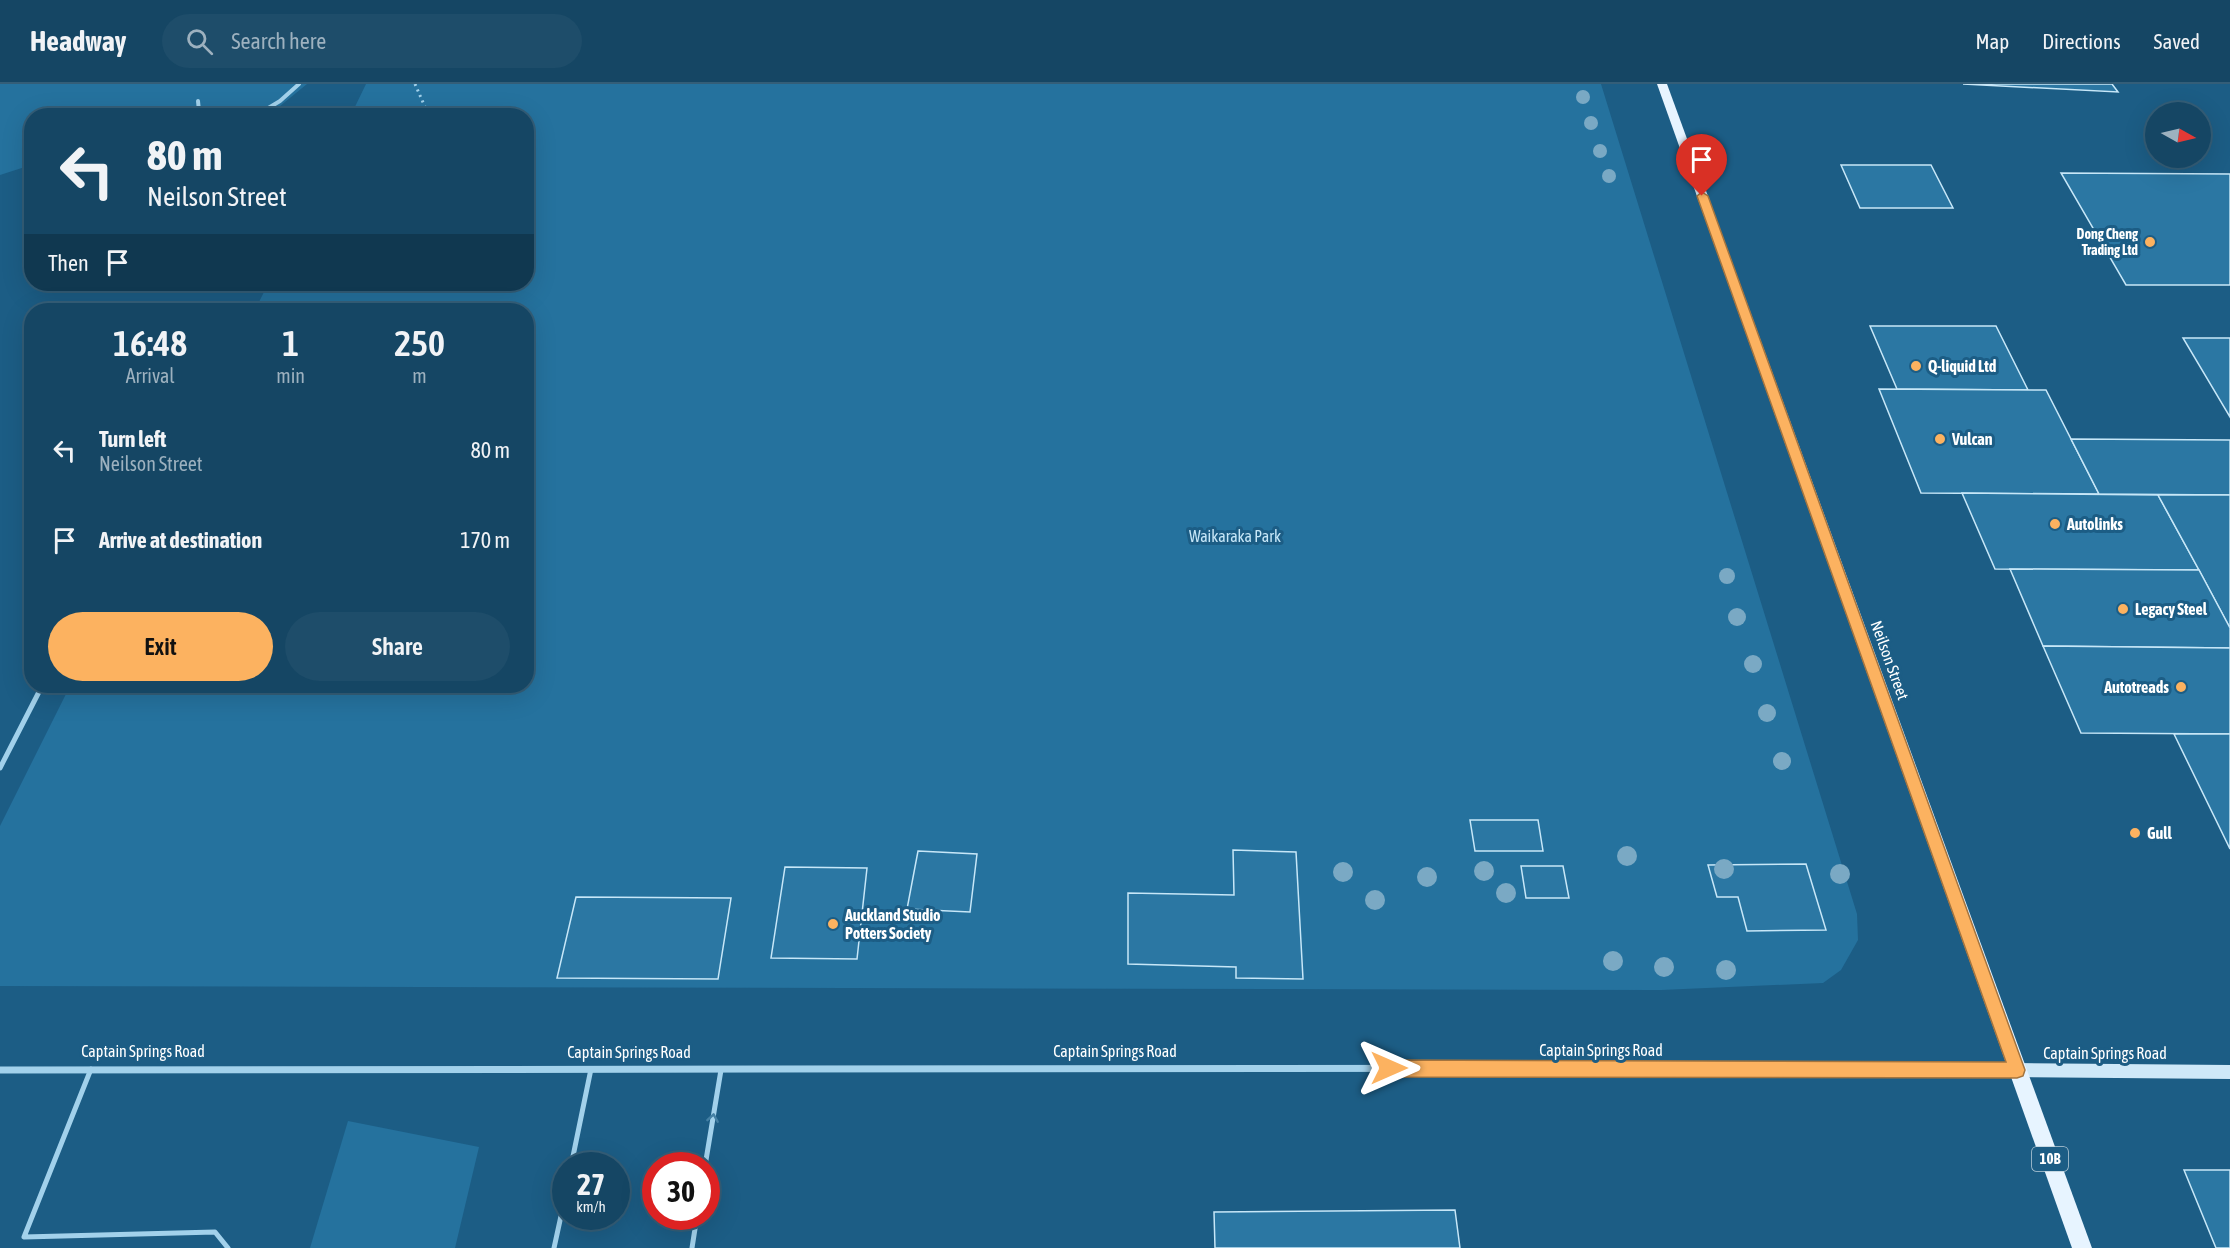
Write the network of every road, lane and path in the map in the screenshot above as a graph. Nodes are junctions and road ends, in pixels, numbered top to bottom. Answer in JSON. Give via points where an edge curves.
{"nodes":[{"id":1,"x":299,"y":84,"type":"edge"},
{"id":2,"x":415,"y":84,"type":"edge"},
{"id":3,"x":1662,"y":84,"type":"edge"},
{"id":4,"x":198,"y":101,"type":"dead end"},
{"id":5,"x":199,"y":108,"type":"edge"},
{"id":6,"x":268,"y":108,"type":"edge"},
{"id":7,"x":426,"y":108,"type":"edge"},
{"id":8,"x":38,"y":693,"type":"edge"},
{"id":9,"x":0,"y":768,"type":"edge"},
{"id":10,"x":91,"y":1069,"type":"junction"},
{"id":11,"x":0,"y":1070,"type":"edge"},
{"id":12,"x":591,"y":1070,"type":"junction"},
{"id":13,"x":721,"y":1070,"type":"junction"},
{"id":14,"x":2017,"y":1070,"type":"junction"},
{"id":15,"x":2230,"y":1072,"type":"edge"},
{"id":16,"x":574,"y":1152,"type":"edge"},
{"id":17,"x":707,"y":1152,"type":"edge"},
{"id":18,"x":558,"y":1230,"type":"edge"},
{"id":19,"x":695,"y":1230,"type":"edge"},
{"id":20,"x":228,"y":1248,"type":"edge"},
{"id":21,"x":554,"y":1248,"type":"edge"},
{"id":22,"x":692,"y":1248,"type":"edge"},
{"id":23,"x":2082,"y":1248,"type":"edge"}],
"edges":[{"from":1,"to":6,"type":"lane"},
{"from":2,"to":7,"type":"path"},
{"from":3,"to":14,"type":"main road","name":"Neilson Street","number":"10B"},
{"from":4,"to":5,"type":"lane"},
{"from":8,"to":9,"type":"lane"},
{"from":10,"to":11,"type":"street","name":"Captain Springs Road"},
{"from":10,"to":12,"type":"street","name":"Captain Springs Road"},
{"from":10,"to":20,"type":"lane","via":[[24,1237],[215,1232]]},
{"from":12,"to":13,"type":"street","name":"Captain Springs Road"},
{"from":12,"to":16,"type":"lane"},
{"from":13,"to":14,"type":"street","name":"Captain Springs Road"},
{"from":17,"to":13,"type":"lane","one_way":true},
{"from":14,"to":15,"type":"street","name":"Captain Springs Road"},
{"from":14,"to":23,"type":"main road","name":"Neilson Street","number":"10B"},
{"from":18,"to":21,"type":"lane"},
{"from":19,"to":22,"type":"lane"}]}
